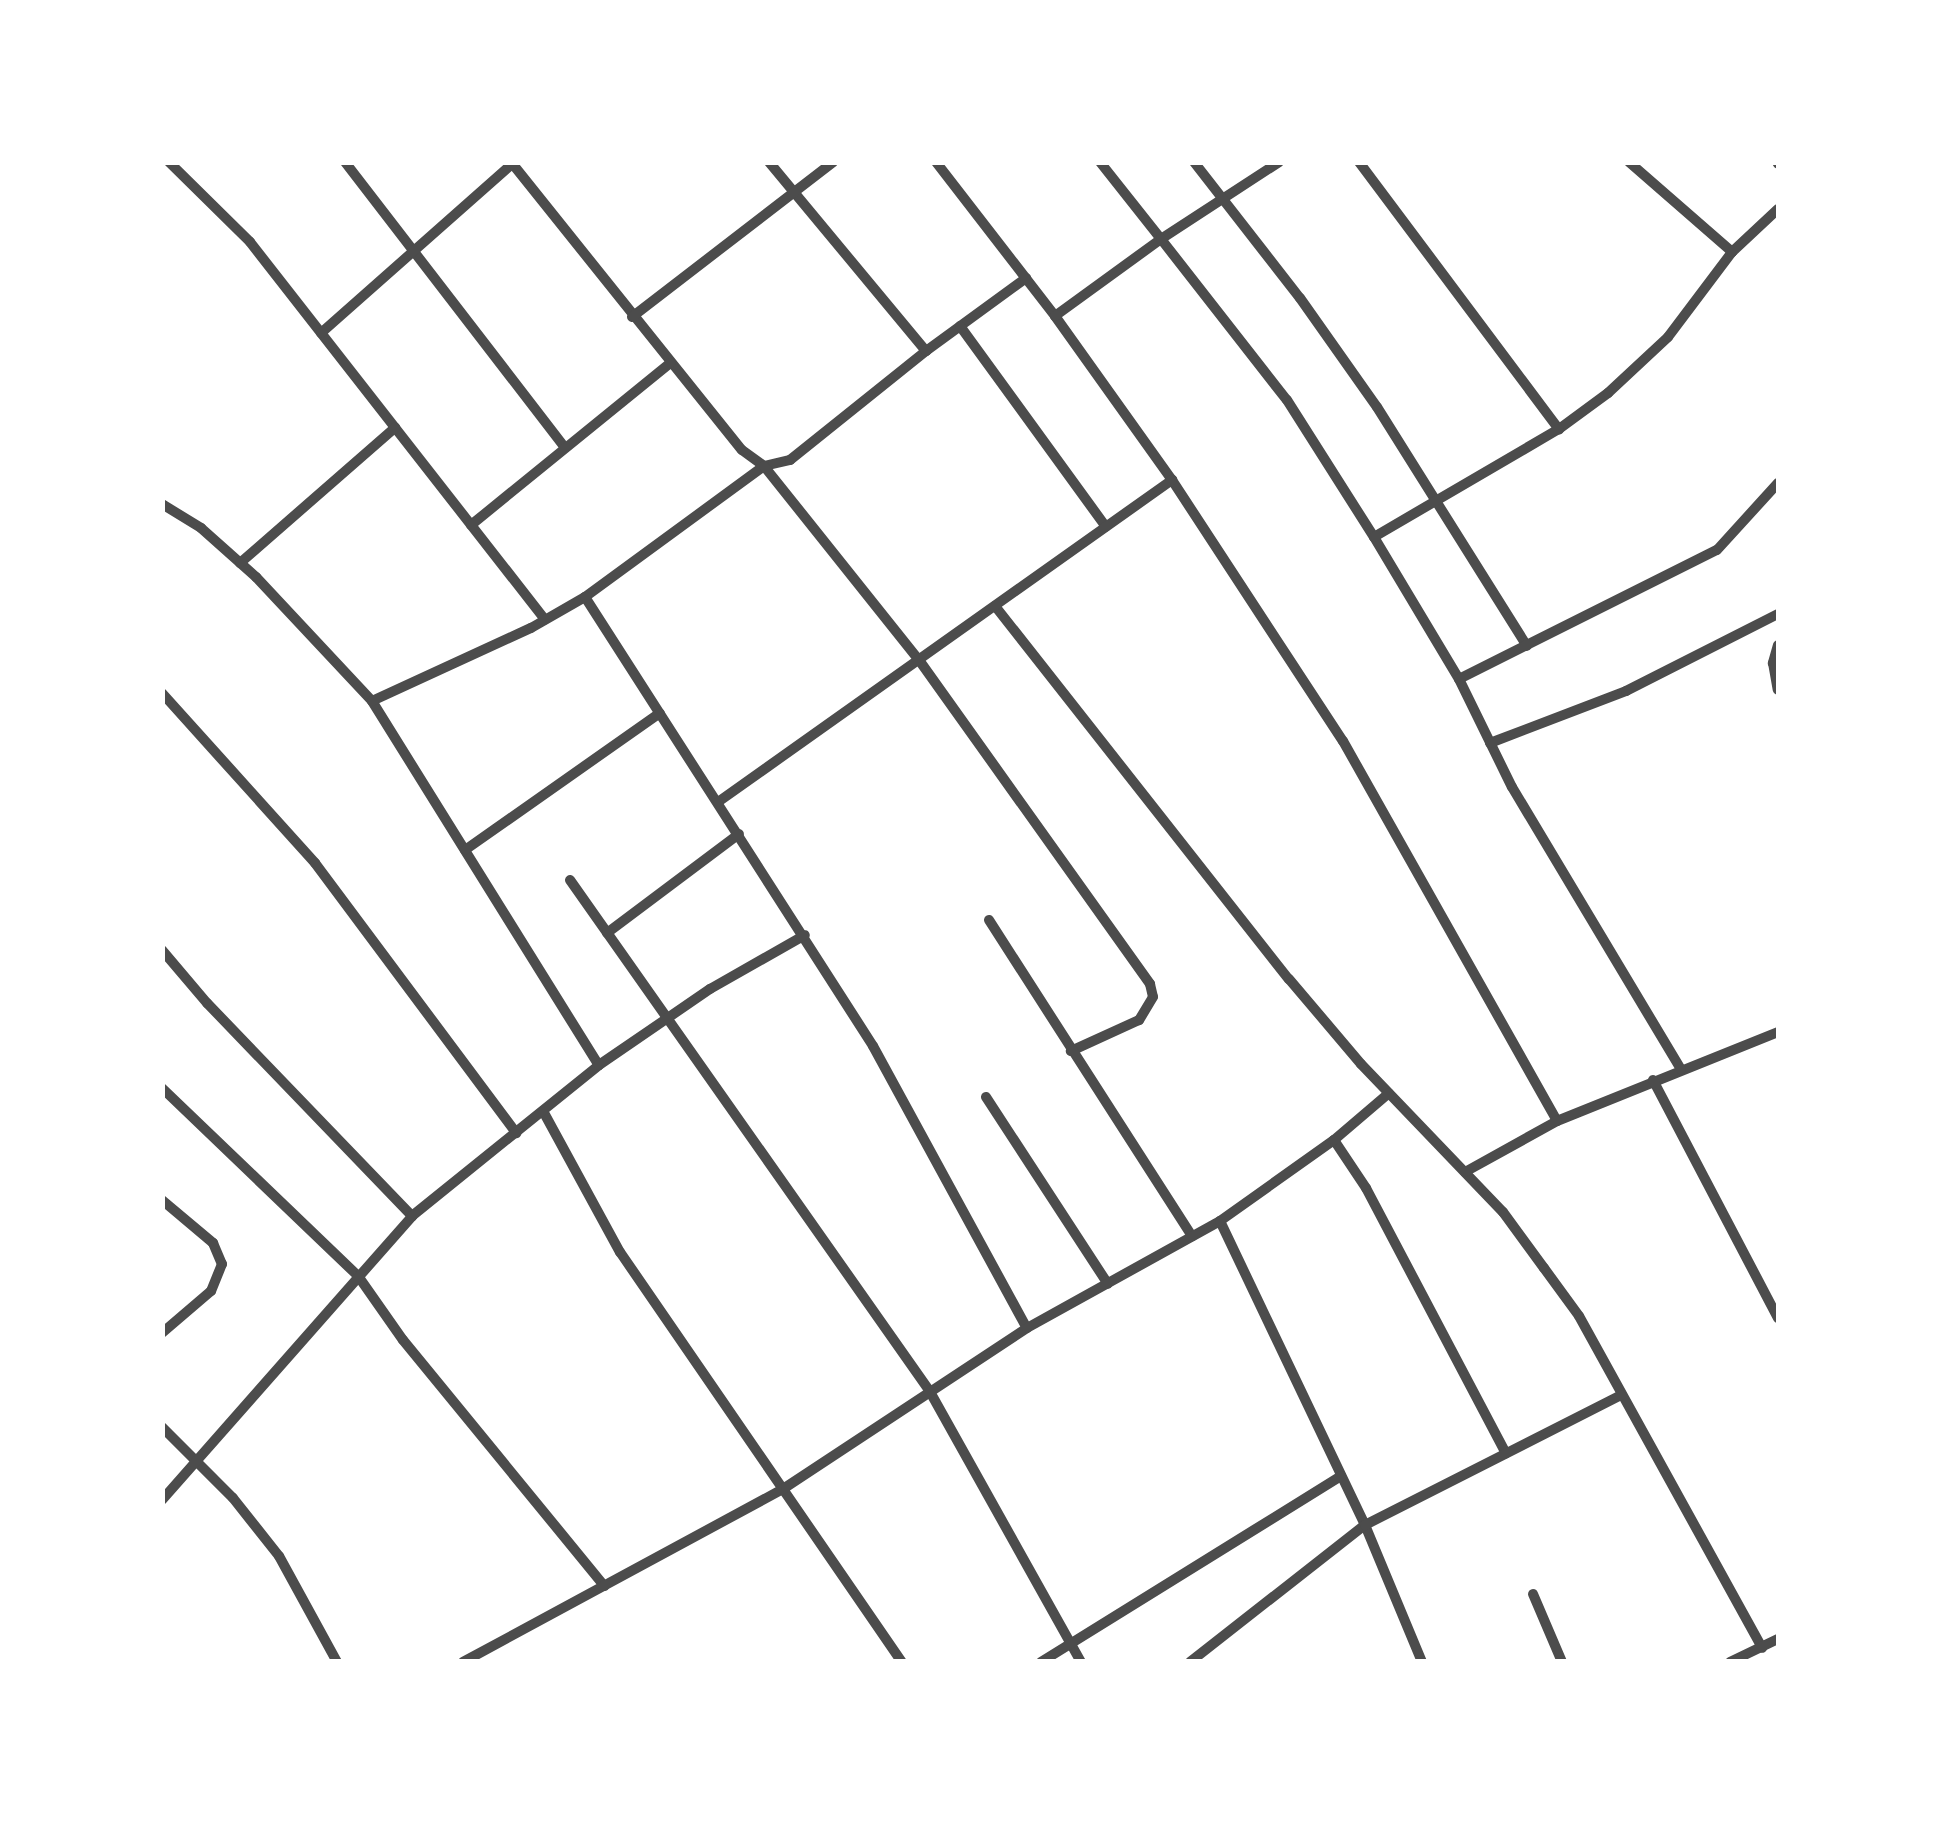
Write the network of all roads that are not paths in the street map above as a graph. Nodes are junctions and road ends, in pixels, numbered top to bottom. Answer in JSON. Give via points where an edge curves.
{"nodes":[{"id":1,"x":169,"y":162,"type":"edge"},
{"id":2,"x":345,"y":162,"type":"edge"},
{"id":3,"x":769,"y":162,"type":"edge"},
{"id":4,"x":833,"y":162,"type":"edge"},
{"id":5,"x":936,"y":162,"type":"edge"},
{"id":6,"x":1100,"y":162,"type":"edge"},
{"id":7,"x":1194,"y":162,"type":"edge"},
{"id":8,"x":1278,"y":162,"type":"edge"},
{"id":9,"x":1359,"y":162,"type":"edge"},
{"id":10,"x":1630,"y":162,"type":"edge"},
{"id":11,"x":512,"y":163,"type":"edge"},
{"id":12,"x":794,"y":193,"type":"junction"},
{"id":13,"x":1223,"y":199,"type":"junction"},
{"id":14,"x":1778,"y":209,"type":"edge"},
{"id":15,"x":1160,"y":240,"type":"junction"},
{"id":16,"x":1732,"y":252,"type":"junction"},
{"id":17,"x":412,"y":253,"type":"junction"},
{"id":18,"x":1026,"y":278,"type":"junction"},
{"id":19,"x":632,"y":316,"type":"junction"},
{"id":20,"x":1055,"y":316,"type":"junction"},
{"id":21,"x":960,"y":326,"type":"junction"},
{"id":22,"x":320,"y":332,"type":"junction"},
{"id":23,"x":926,"y":350,"type":"junction"},
{"id":24,"x":670,"y":363,"type":"junction"},
{"id":25,"x":395,"y":428,"type":"junction"},
{"id":26,"x":1559,"y":429,"type":"junction"},
{"id":27,"x":564,"y":446,"type":"junction"},
{"id":28,"x":764,"y":466,"type":"junction"},
{"id":29,"x":1172,"y":480,"type":"junction"},
{"id":30,"x":1778,"y":483,"type":"edge"},
{"id":31,"x":1437,"y":498,"type":"junction"},
{"id":32,"x":162,"y":504,"type":"edge"},
{"id":33,"x":471,"y":525,"type":"junction"},
{"id":34,"x":1106,"y":527,"type":"junction"},
{"id":35,"x":1374,"y":537,"type":"junction"},
{"id":36,"x":240,"y":562,"type":"junction"},
{"id":37,"x":584,"y":597,"type":"junction"},
{"id":38,"x":996,"y":606,"type":"junction"},
{"id":39,"x":1778,"y":614,"type":"edge"},
{"id":40,"x":545,"y":620,"type":"junction"},
{"id":41,"x":1778,"y":644,"type":"edge"},
{"id":42,"x":1528,"y":646,"type":"junction"},
{"id":43,"x":918,"y":660,"type":"junction"},
{"id":44,"x":1459,"y":679,"type":"junction"},
{"id":45,"x":1778,"y":690,"type":"edge"},
{"id":46,"x":162,"y":693,"type":"edge"},
{"id":47,"x":372,"y":701,"type":"junction"},
{"id":48,"x":660,"y":714,"type":"junction"},
{"id":49,"x":1490,"y":743,"type":"junction"},
{"id":50,"x":718,"y":802,"type":"junction"},
{"id":51,"x":740,"y":834,"type":"junction"},
{"id":52,"x":465,"y":850,"type":"junction"},
{"id":53,"x":570,"y":880,"type":"dead end"},
{"id":54,"x":988,"y":920,"type":"dead end"},
{"id":55,"x":607,"y":933,"type":"junction"},
{"id":56,"x":805,"y":935,"type":"junction"},
{"id":57,"x":162,"y":950,"type":"edge"},
{"id":58,"x":666,"y":1017,"type":"junction"},
{"id":59,"x":1777,"y":1035,"type":"edge"},
{"id":60,"x":1072,"y":1051,"type":"junction"},
{"id":61,"x":599,"y":1065,"type":"junction"},
{"id":62,"x":1681,"y":1069,"type":"junction"},
{"id":63,"x":1653,"y":1080,"type":"junction"},
{"id":64,"x":162,"y":1088,"type":"edge"},
{"id":65,"x":1388,"y":1092,"type":"junction"},
{"id":66,"x":986,"y":1097,"type":"dead end"},
{"id":67,"x":543,"y":1111,"type":"junction"},
{"id":68,"x":1556,"y":1121,"type":"junction"},
{"id":69,"x":516,"y":1132,"type":"junction"},
{"id":70,"x":1334,"y":1140,"type":"junction"},
{"id":71,"x":1465,"y":1172,"type":"junction"},
{"id":72,"x":162,"y":1200,"type":"edge"},
{"id":73,"x":412,"y":1216,"type":"junction"},
{"id":74,"x":1220,"y":1221,"type":"junction"},
{"id":75,"x":1192,"y":1236,"type":"junction"},
{"id":76,"x":358,"y":1276,"type":"junction"},
{"id":77,"x":1108,"y":1284,"type":"junction"},
{"id":78,"x":1778,"y":1318,"type":"edge"},
{"id":79,"x":1027,"y":1328,"type":"junction"},
{"id":80,"x":162,"y":1332,"type":"edge"},
{"id":81,"x":929,"y":1390,"type":"junction"},
{"id":82,"x":1621,"y":1395,"type":"junction"},
{"id":83,"x":162,"y":1427,"type":"edge"},
{"id":84,"x":1506,"y":1453,"type":"junction"},
{"id":85,"x":192,"y":1462,"type":"junction"},
{"id":86,"x":1341,"y":1476,"type":"junction"},
{"id":87,"x":786,"y":1487,"type":"junction"},
{"id":88,"x":162,"y":1500,"type":"edge"},
{"id":89,"x":1364,"y":1525,"type":"junction"},
{"id":90,"x":604,"y":1586,"type":"junction"},
{"id":91,"x":1532,"y":1594,"type":"dead end"},
{"id":92,"x":1778,"y":1640,"type":"edge"},
{"id":93,"x":1072,"y":1643,"type":"junction"},
{"id":94,"x":1762,"y":1648,"type":"junction"},
{"id":95,"x":1746,"y":1659,"type":"edge"},
{"id":96,"x":337,"y":1662,"type":"edge"},
{"id":97,"x":463,"y":1662,"type":"edge"},
{"id":98,"x":902,"y":1662,"type":"edge"},
{"id":99,"x":1042,"y":1662,"type":"edge"},
{"id":100,"x":1081,"y":1662,"type":"edge"},
{"id":101,"x":1190,"y":1662,"type":"edge"},
{"id":102,"x":1422,"y":1662,"type":"edge"},
{"id":103,"x":1562,"y":1662,"type":"edge"},
{"id":104,"x":1730,"y":1662,"type":"edge"}],
"edges":[{"from":1,"to":22,"type":"street","via":[[250,242]]},
{"from":2,"to":17,"type":"street"},
{"from":3,"to":12,"type":"street"},
{"from":4,"to":12,"type":"street"},
{"from":5,"to":18,"type":"street"},
{"from":6,"to":15,"type":"street"},
{"from":7,"to":13,"type":"street"},
{"from":8,"to":13,"type":"street"},
{"from":9,"to":26,"type":"street"},
{"from":10,"to":16,"type":"street"},
{"from":11,"to":17,"type":"street"},
{"from":11,"to":19,"type":"street"},
{"from":12,"to":19,"type":"street"},
{"from":12,"to":23,"type":"street"},
{"from":13,"to":15,"type":"street"},
{"from":13,"to":31,"type":"street"},
{"from":14,"to":16,"type":"street"},
{"from":15,"to":20,"type":"street"},
{"from":15,"to":35,"type":"street","via":[[1287,400]]},
{"from":16,"to":26,"type":"street","via":[[1668,337]]},
{"from":17,"to":22,"type":"street"},
{"from":17,"to":27,"type":"street"},
{"from":18,"to":20,"type":"street"},
{"from":18,"to":21,"type":"street"},
{"from":19,"to":24,"type":"street"},
{"from":20,"to":29,"type":"street"},
{"from":21,"to":23,"type":"street"},
{"from":21,"to":34,"type":"street"},
{"from":22,"to":25,"type":"street"},
{"from":23,"to":28,"type":"street","via":[[790,460]]},
{"from":24,"to":27,"type":"street"},
{"from":24,"to":28,"type":"street","via":[[742,450]]},
{"from":25,"to":33,"type":"street"},
{"from":25,"to":36,"type":"street"},
{"from":26,"to":31,"type":"street"},
{"from":27,"to":33,"type":"street"},
{"from":28,"to":37,"type":"street"},
{"from":28,"to":43,"type":"street"},
{"from":29,"to":34,"type":"street"},
{"from":29,"to":68,"type":"street","via":[[1343,741]]},
{"from":30,"to":42,"type":"street","via":[[1717,550]]},
{"from":31,"to":35,"type":"street"},
{"from":31,"to":42,"type":"street"},
{"from":32,"to":36,"type":"street"},
{"from":33,"to":40,"type":"street"},
{"from":34,"to":38,"type":"street"},
{"from":35,"to":44,"type":"street"},
{"from":36,"to":47,"type":"street"},
{"from":37,"to":40,"type":"street"},
{"from":37,"to":48,"type":"street"},
{"from":38,"to":43,"type":"street"},
{"from":38,"to":65,"type":"street","via":[[1289,979]]},
{"from":39,"to":49,"type":"street","via":[[1626,691]]},
{"from":40,"to":47,"type":"street"},
{"from":41,"to":45,"type":"street","via":[[1772,664]]},
{"from":42,"to":44,"type":"street"},
{"from":43,"to":50,"type":"street"},
{"from":43,"to":60,"type":"street","via":[[1150,984],[1153,996],[1139,1020]]},
{"from":44,"to":49,"type":"street"},
{"from":46,"to":69,"type":"street","via":[[315,864]]},
{"from":47,"to":52,"type":"street"},
{"from":48,"to":50,"type":"street"},
{"from":48,"to":52,"type":"street"},
{"from":49,"to":62,"type":"street"},
{"from":50,"to":51,"type":"street"},
{"from":51,"to":55,"type":"street"},
{"from":51,"to":56,"type":"street"},
{"from":52,"to":61,"type":"street"},
{"from":53,"to":55,"type":"street"},
{"from":54,"to":60,"type":"street"},
{"from":55,"to":58,"type":"street"},
{"from":56,"to":58,"type":"street"},
{"from":56,"to":79,"type":"street"},
{"from":57,"to":73,"type":"street"},
{"from":58,"to":61,"type":"street"},
{"from":58,"to":81,"type":"street"},
{"from":59,"to":62,"type":"street"},
{"from":60,"to":75,"type":"street"},
{"from":61,"to":67,"type":"street"},
{"from":62,"to":63,"type":"street"},
{"from":63,"to":68,"type":"street"},
{"from":63,"to":78,"type":"street"},
{"from":64,"to":76,"type":"street"},
{"from":65,"to":70,"type":"street"},
{"from":65,"to":71,"type":"street"},
{"from":66,"to":77,"type":"street"},
{"from":67,"to":69,"type":"street"},
{"from":67,"to":87,"type":"street","via":[[620,1252]]},
{"from":68,"to":71,"type":"street"},
{"from":69,"to":73,"type":"street"},
{"from":70,"to":74,"type":"street"},
{"from":70,"to":84,"type":"street"},
{"from":71,"to":82,"type":"street","via":[[1579,1316]]},
{"from":72,"to":80,"type":"street","via":[[213,1243],[222,1264],[211,1291]]},
{"from":73,"to":76,"type":"street"},
{"from":74,"to":75,"type":"street"},
{"from":74,"to":86,"type":"street"},
{"from":75,"to":77,"type":"street"},
{"from":76,"to":85,"type":"street"},
{"from":76,"to":90,"type":"street"},
{"from":77,"to":79,"type":"street"},
{"from":79,"to":81,"type":"street"},
{"from":81,"to":87,"type":"street"},
{"from":81,"to":93,"type":"street"},
{"from":82,"to":84,"type":"street"},
{"from":82,"to":94,"type":"street"},
{"from":83,"to":85,"type":"street"},
{"from":84,"to":89,"type":"street"},
{"from":85,"to":88,"type":"street"},
{"from":85,"to":96,"type":"street","via":[[233,1498],[279,1556]]},
{"from":86,"to":89,"type":"street"},
{"from":86,"to":93,"type":"street"},
{"from":87,"to":90,"type":"street"},
{"from":87,"to":98,"type":"street"},
{"from":89,"to":101,"type":"street"},
{"from":89,"to":102,"type":"street"},
{"from":90,"to":97,"type":"street"},
{"from":91,"to":103,"type":"street"},
{"from":92,"to":94,"type":"street"},
{"from":93,"to":99,"type":"street"},
{"from":93,"to":100,"type":"street"},
{"from":94,"to":95,"type":"street"},
{"from":95,"to":104,"type":"street"}]}
